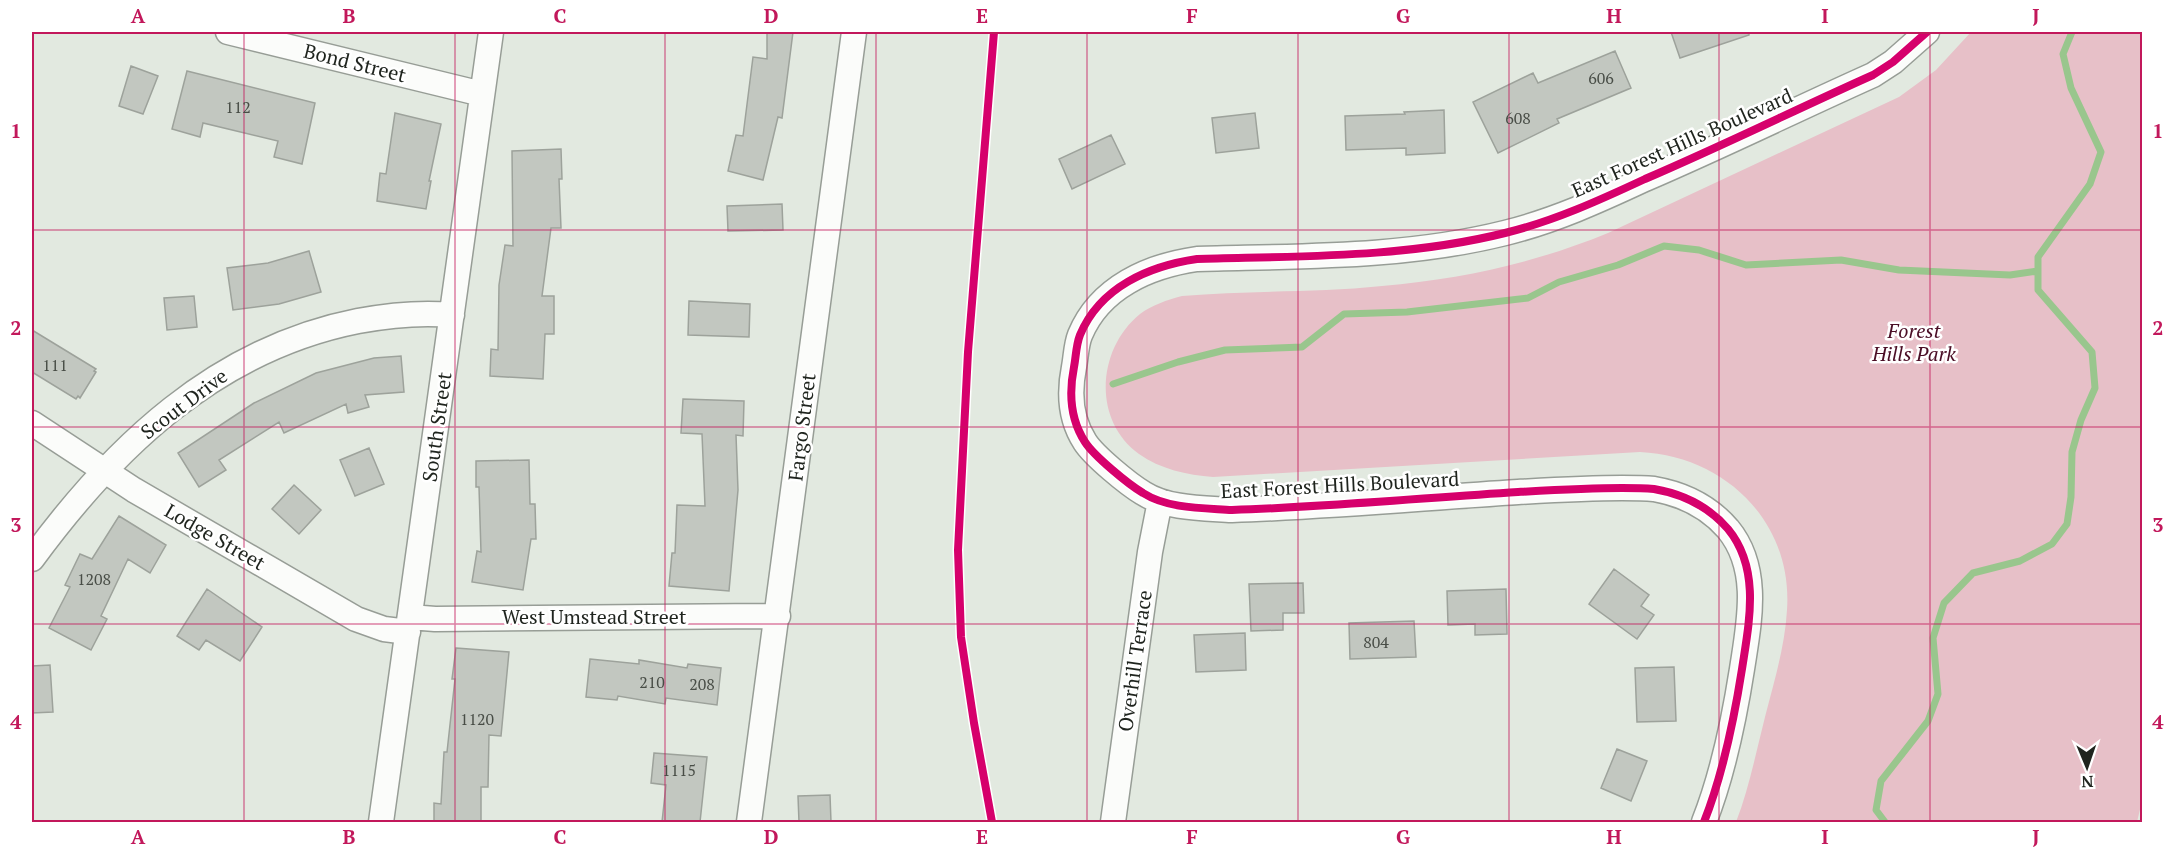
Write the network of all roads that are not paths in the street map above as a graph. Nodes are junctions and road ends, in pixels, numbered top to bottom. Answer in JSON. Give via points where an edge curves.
{"nodes":[{"id":1,"x":228,"y":32,"type":"edge"},
{"id":2,"x":491,"y":32,"type":"edge"},
{"id":3,"x":854,"y":32,"type":"edge"},
{"id":4,"x":1927,"y":32,"type":"edge"},
{"id":5,"x":482,"y":93,"type":"junction"},
{"id":6,"x":452,"y":315,"type":"junction"},
{"id":7,"x":32,"y":423,"type":"edge"},
{"id":8,"x":105,"y":469,"type":"junction"},
{"id":9,"x":1160,"y":501,"type":"junction"},
{"id":10,"x":32,"y":559,"type":"edge"},
{"id":11,"x":778,"y":616,"type":"junction"},
{"id":12,"x":409,"y":624,"type":"junction"},
{"id":13,"x":381,"y":822,"type":"edge"},
{"id":14,"x":749,"y":822,"type":"edge"},
{"id":15,"x":1113,"y":822,"type":"edge"},
{"id":16,"x":1704,"y":822,"type":"edge"}],
"edges":[{"from":1,"to":5,"type":"street","name":"Bond Street"},
{"from":2,"to":5,"type":"street","name":"South Street"},
{"from":3,"to":11,"type":"street","name":"Fargo Street"},
{"from":4,"to":9,"type":"street","name":"East Forest Hills Boulevard","via":[[1873,75],[1549,220],[1454,244],[1387,252],[1197,259],[1169,263],[1139,276],[1102,302],[1089,318],[1079,337],[1071,403],[1086,442],[1144,494]]},
{"from":5,"to":6,"type":"street","name":"South Street"},
{"from":6,"to":8,"type":"street","name":"Scout Drive","via":[[388,315],[338,325],[304,334],[242,361],[178,403]]},
{"from":6,"to":12,"type":"street","name":"South Street"},
{"from":7,"to":8,"type":"street","name":"Lodge Street"},
{"from":8,"to":10,"type":"street","name":"Scout Drive"},
{"from":8,"to":12,"type":"street","name":"Lodge Street","via":[[134,490],[356,619],[384,629]]},
{"from":9,"to":15,"type":"street","name":"Overhill Terrace"},
{"from":9,"to":16,"type":"street","name":"East Forest Hills Boulevard","via":[[1232,510],[1272,509],[1589,488],[1652,489],[1697,503],[1728,529],[1738,544],[1750,580],[1749,624],[1735,711]]},
{"from":11,"to":12,"type":"street","name":"West Umstead Street","via":[[435,619]]},
{"from":11,"to":14,"type":"street","name":"Fargo Street"},
{"from":12,"to":13,"type":"street","name":"South Street"}]}
